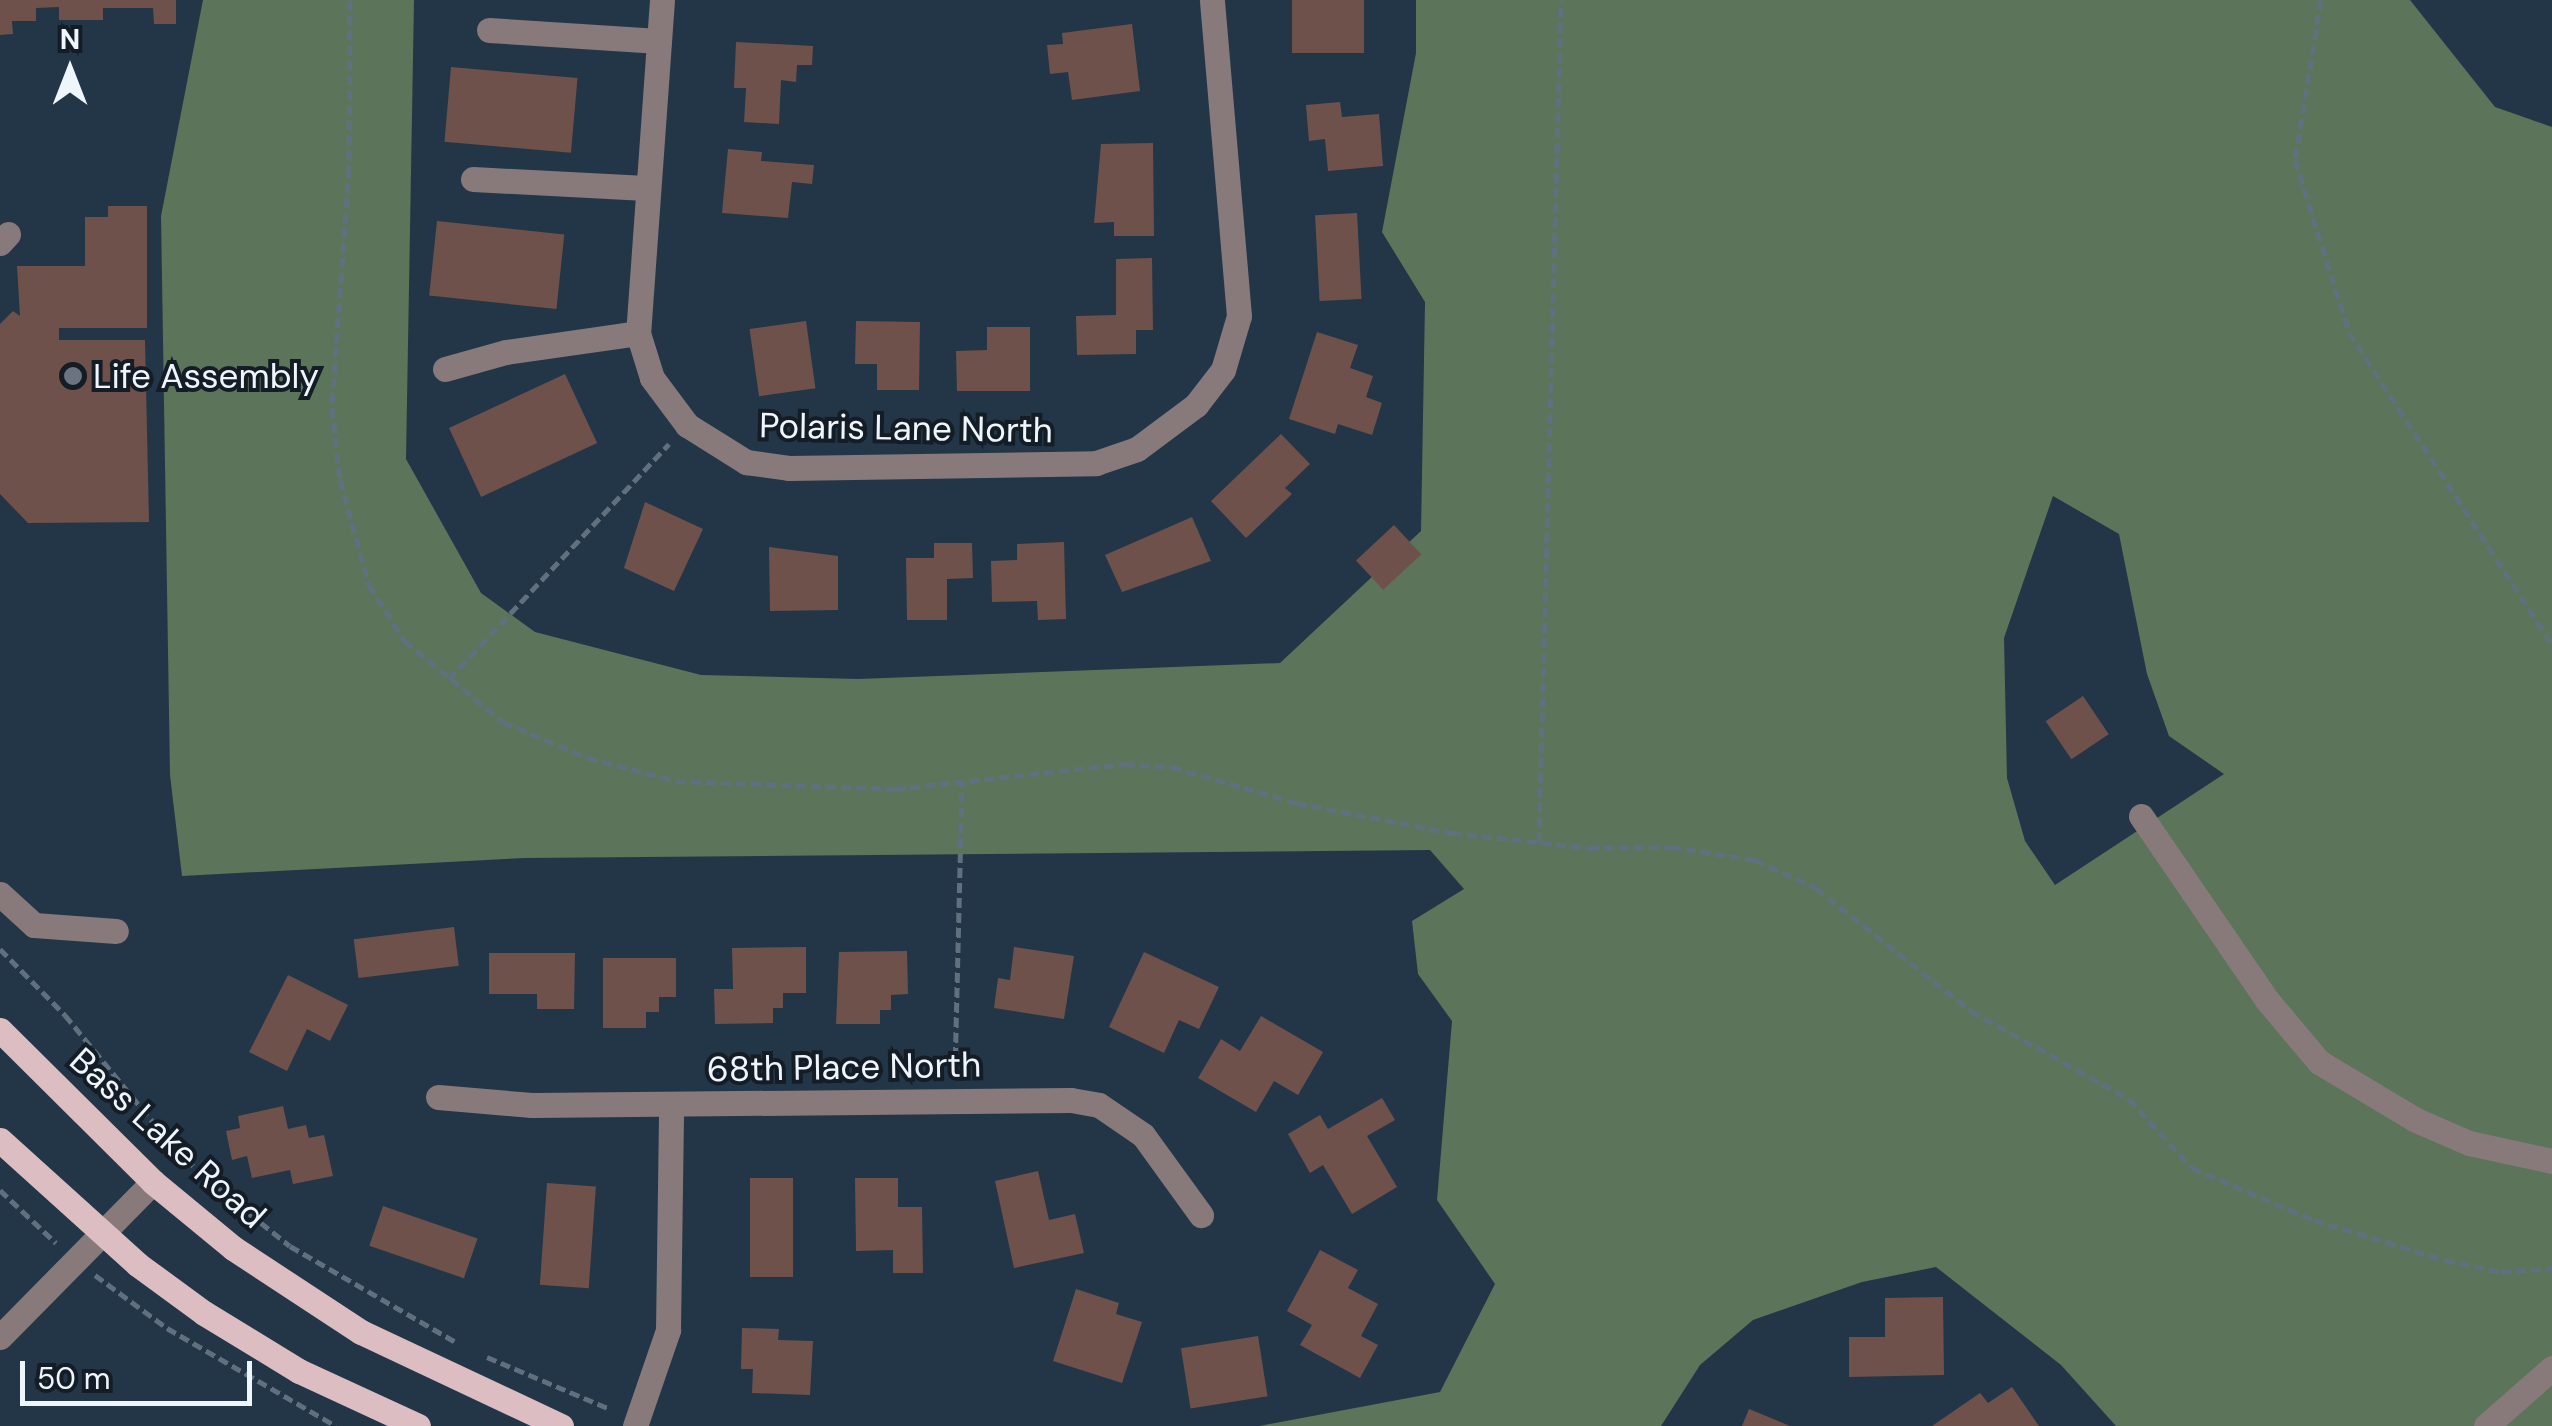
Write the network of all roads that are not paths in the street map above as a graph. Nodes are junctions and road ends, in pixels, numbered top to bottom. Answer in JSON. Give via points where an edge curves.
{"nodes":[{"id":1,"x":662,"y":0,"type":"edge"},
{"id":2,"x":1212,"y":0,"type":"edge"},
{"id":3,"x":489,"y":30,"type":"dead end"},
{"id":4,"x":659,"y":40,"type":"junction"},
{"id":5,"x":473,"y":179,"type":"dead end"},
{"id":6,"x":646,"y":188,"type":"junction"},
{"id":7,"x":638,"y":333,"type":"junction"},
{"id":8,"x":445,"y":370,"type":"dead end"},
{"id":9,"x":2142,"y":816,"type":"dead end"},
{"id":10,"x":0,"y":894,"type":"edge"},
{"id":11,"x":116,"y":931,"type":"dead end"},
{"id":12,"x":0,"y":1030,"type":"edge"},
{"id":13,"x":438,"y":1097,"type":"dead end"},
{"id":14,"x":671,"y":1105,"type":"junction"},
{"id":15,"x":0,"y":1140,"type":"edge"},
{"id":16,"x":2552,"y":1161,"type":"edge"},
{"id":17,"x":153,"y":1182,"type":"junction"},
{"id":18,"x":1201,"y":1215,"type":"dead end"},
{"id":19,"x":102,"y":1233,"type":"junction"},
{"id":20,"x":0,"y":1337,"type":"edge"},
{"id":21,"x":2552,"y":1368,"type":"edge"},
{"id":22,"x":418,"y":1426,"type":"edge"},
{"id":23,"x":561,"y":1426,"type":"edge"},
{"id":24,"x":635,"y":1426,"type":"edge"},
{"id":25,"x":2486,"y":1426,"type":"edge"}],
"edges":[{"from":1,"to":4,"type":"street","name":"Polaris Lane North"},
{"from":2,"to":7,"type":"street","name":"Polaris Lane North","via":[[1240,316],[1223,370],[1196,405],[1137,449],[1062,466],[790,468],[746,462],[686,425],[652,378]]},
{"from":3,"to":4,"type":"street"},
{"from":4,"to":6,"type":"street","name":"Polaris Lane North"},
{"from":5,"to":6,"type":"street"},
{"from":6,"to":7,"type":"street","name":"Polaris Lane North"},
{"from":7,"to":8,"type":"street","via":[[506,352]]},
{"from":9,"to":16,"type":"street","via":[[2267,1000],[2319,1062],[2451,1135]]},
{"from":10,"to":11,"type":"street","via":[[34,924]]},
{"from":12,"to":17,"type":"main road","name":"Bass Lake Road"},
{"from":13,"to":14,"type":"street","name":"68th Place North","via":[[512,1105]]},
{"from":14,"to":18,"type":"street","name":"68th Place North","via":[[1099,1105],[1143,1135]]},
{"from":14,"to":24,"type":"street","via":[[668,1330]]},
{"from":15,"to":19,"type":"main road"},
{"from":17,"to":19,"type":"street"},
{"from":17,"to":23,"type":"main road","name":"Bass Lake Road","via":[[233,1248],[361,1332]]},
{"from":19,"to":20,"type":"street"},
{"from":19,"to":22,"type":"main road","via":[[204,1313],[299,1371]]},
{"from":21,"to":25,"type":"street"}]}
